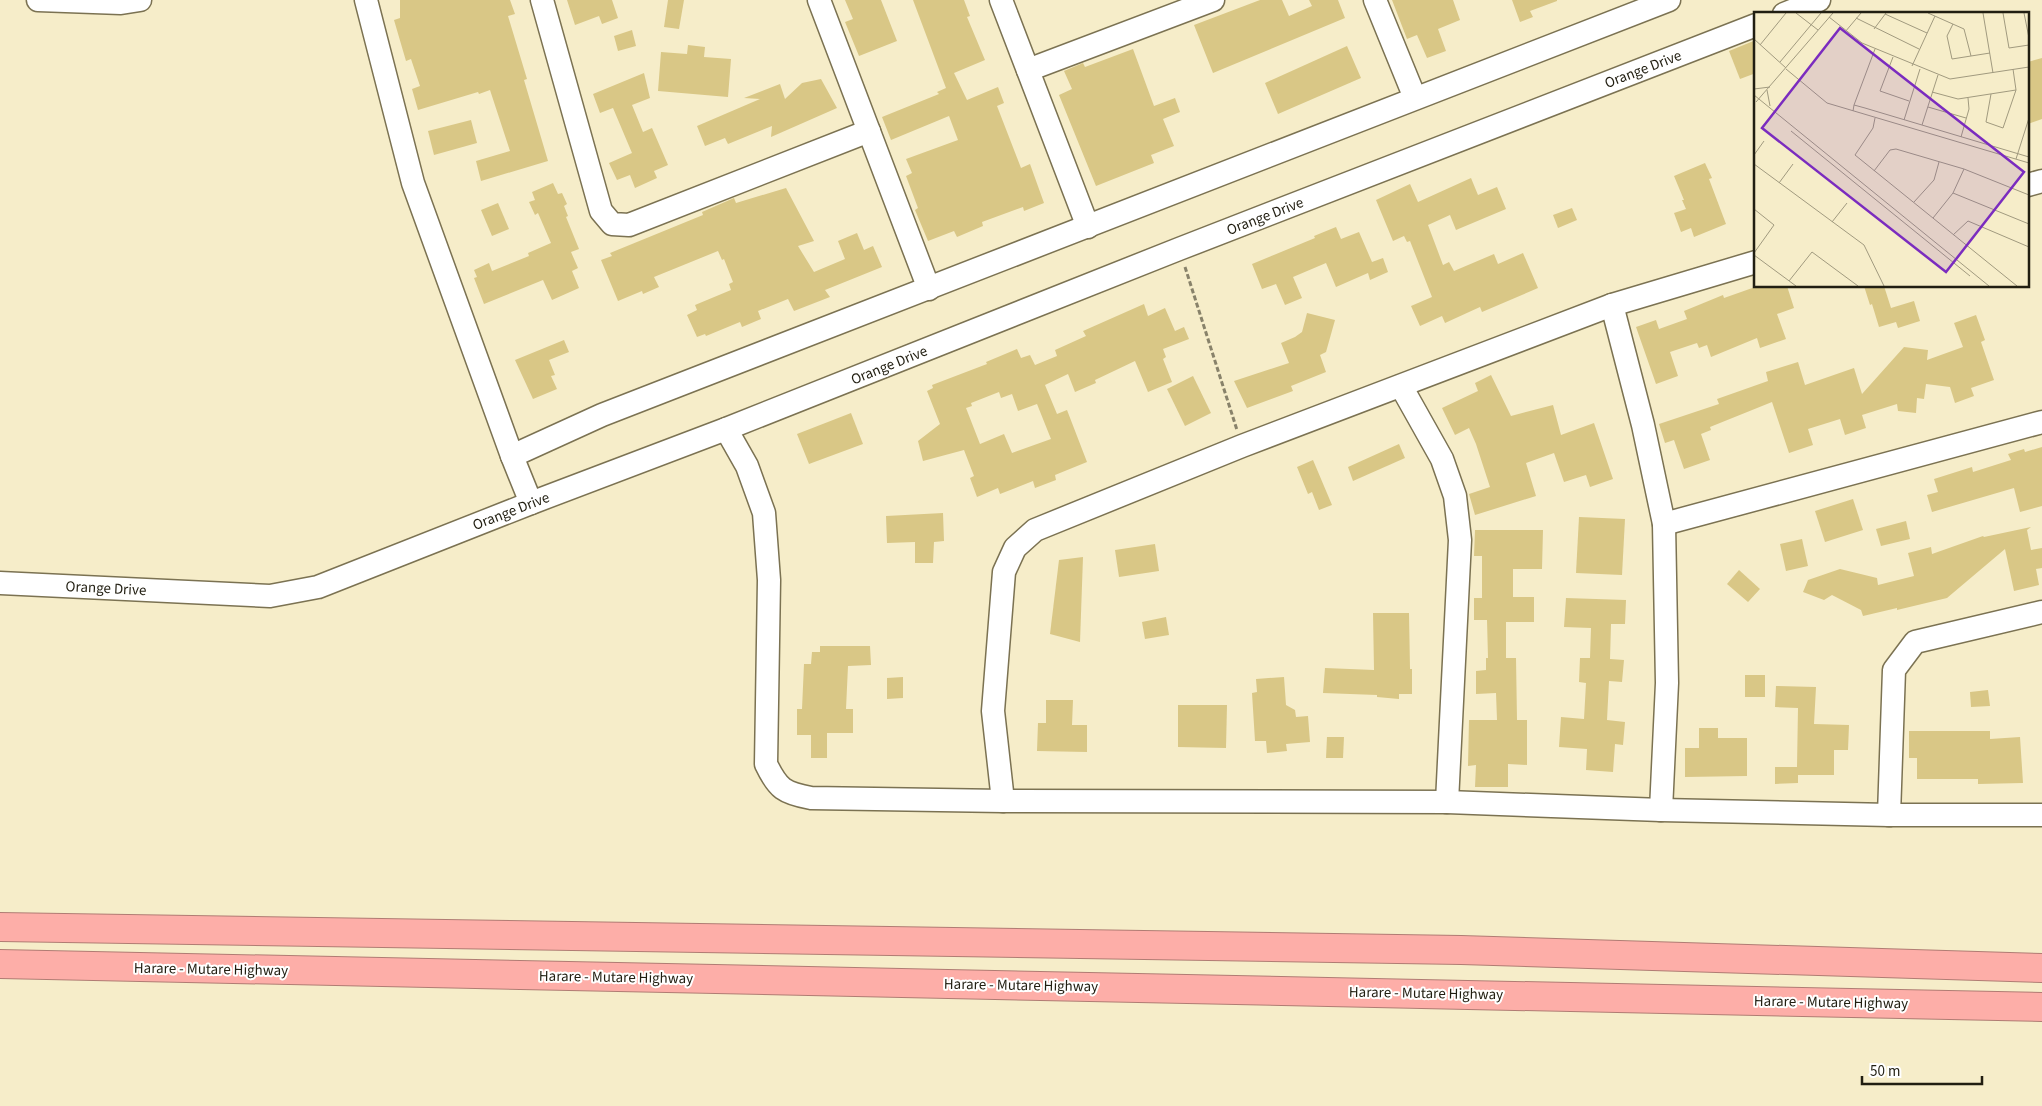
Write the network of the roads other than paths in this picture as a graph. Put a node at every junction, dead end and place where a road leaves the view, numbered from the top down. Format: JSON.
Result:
{"nodes":[{"id":1,"x":140,"y":0,"type":"edge"},
{"id":2,"x":366,"y":0,"type":"edge"},
{"id":3,"x":542,"y":0,"type":"edge"},
{"id":4,"x":819,"y":0,"type":"edge"},
{"id":5,"x":1001,"y":0,"type":"edge"},
{"id":6,"x":1213,"y":0,"type":"edge"},
{"id":7,"x":1375,"y":0,"type":"edge"},
{"id":8,"x":1669,"y":0,"type":"edge"},
{"id":9,"x":1819,"y":0,"type":"edge"},
{"id":10,"x":50,"y":1,"type":"edge"},
{"id":11,"x":1789,"y":12,"type":"edge"},
{"id":12,"x":1754,"y":26,"type":"edge"},
{"id":13,"x":1028,"y":70,"type":"junction"},
{"id":14,"x":1415,"y":98,"type":"junction"},
{"id":15,"x":869,"y":131,"type":"junction"},
{"id":16,"x":1088,"y":227,"type":"junction"},
{"id":17,"x":1754,"y":263,"type":"edge"},
{"id":18,"x":929,"y":289,"type":"junction"},
{"id":19,"x":1612,"y":305,"type":"junction"},
{"id":20,"x":1401,"y":386,"type":"junction"},
{"id":21,"x":2042,"y":422,"type":"edge"},
{"id":22,"x":726,"y":429,"type":"junction"},
{"id":23,"x":512,"y":456,"type":"junction"},
{"id":24,"x":531,"y":503,"type":"junction"},
{"id":25,"x":1664,"y":524,"type":"junction"},
{"id":26,"x":0,"y":583,"type":"edge"},
{"id":27,"x":2042,"y":612,"type":"edge"},
{"id":28,"x":1003,"y":802,"type":"junction"},
{"id":29,"x":1447,"y":802,"type":"junction"},
{"id":30,"x":1661,"y":810,"type":"junction"},
{"id":31,"x":1889,"y":815,"type":"junction"},
{"id":32,"x":2042,"y":816,"type":"edge"},
{"id":33,"x":0,"y":927,"type":"edge"},
{"id":34,"x":0,"y":964,"type":"edge"},
{"id":35,"x":2042,"y":968,"type":"edge"},
{"id":36,"x":2042,"y":1007,"type":"edge"}],
"edges":[{"from":1,"to":10,"type":"street"},
{"from":2,"to":23,"type":"street"},
{"from":3,"to":15,"type":"street"},
{"from":4,"to":15,"type":"street"},
{"from":5,"to":13,"type":"street"},
{"from":6,"to":13,"type":"street"},
{"from":7,"to":14,"type":"street"},
{"from":8,"to":14,"type":"street"},
{"from":9,"to":11,"type":"street"},
{"from":12,"to":22,"type":"street","name":"Orange Drive"},
{"from":13,"to":16,"type":"street"},
{"from":14,"to":16,"type":"street"},
{"from":15,"to":18,"type":"street"},
{"from":16,"to":18,"type":"street"},
{"from":17,"to":19,"type":"street"},
{"from":18,"to":23,"type":"street"},
{"from":19,"to":20,"type":"street"},
{"from":19,"to":25,"type":"street"},
{"from":20,"to":28,"type":"street"},
{"from":20,"to":29,"type":"street"},
{"from":21,"to":25,"type":"street"},
{"from":22,"to":24,"type":"street","name":"Orange Drive"},
{"from":22,"to":28,"type":"street"},
{"from":23,"to":24,"type":"street"},
{"from":24,"to":26,"type":"street","name":"Orange Drive"},
{"from":25,"to":30,"type":"street"},
{"from":27,"to":31,"type":"street"},
{"from":28,"to":29,"type":"street"},
{"from":29,"to":30,"type":"street"},
{"from":30,"to":31,"type":"street"},
{"from":31,"to":32,"type":"street"},
{"from":33,"to":35,"type":"highway"},
{"from":34,"to":36,"type":"highway","name":"Harare - Mutare Highway"}]}
